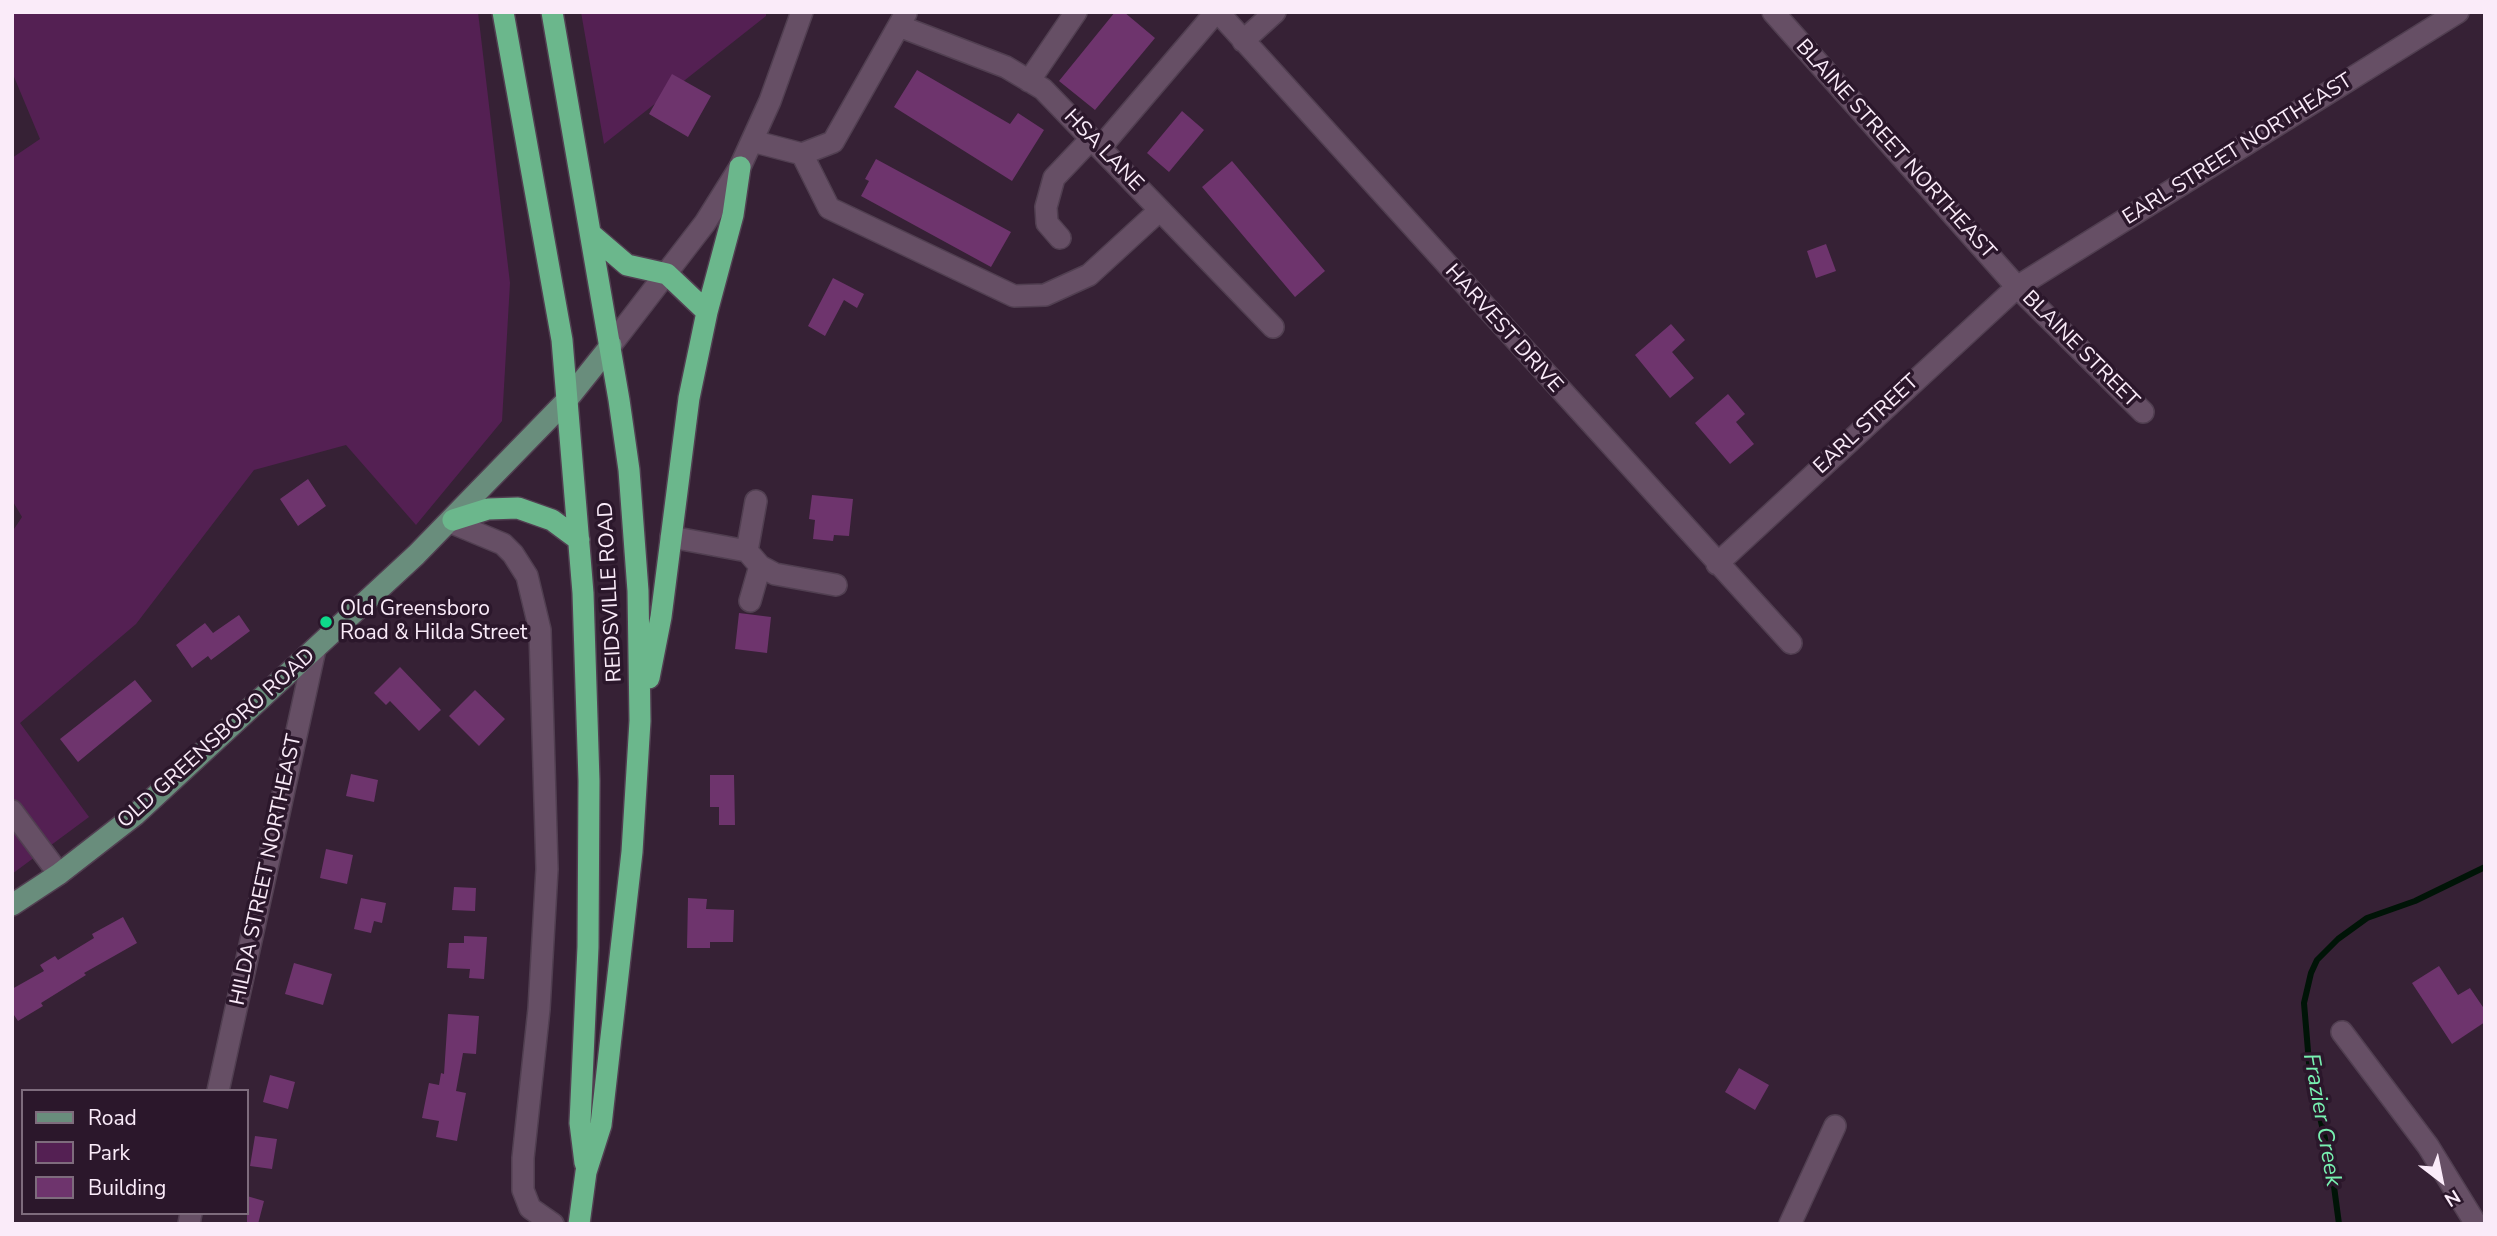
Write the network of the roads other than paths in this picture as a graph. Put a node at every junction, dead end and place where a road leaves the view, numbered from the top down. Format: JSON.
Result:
{"nodes":[{"id":1,"x":503,"y":12,"type":"edge"},
{"id":2,"x":552,"y":12,"type":"edge"},
{"id":3,"x":802,"y":12,"type":"edge"},
{"id":4,"x":1076,"y":12,"type":"edge"},
{"id":5,"x":1217,"y":12,"type":"edge"},
{"id":6,"x":1275,"y":12,"type":"edge"},
{"id":7,"x":1773,"y":12,"type":"edge"},
{"id":8,"x":2458,"y":12,"type":"edge"},
{"id":9,"x":902,"y":19,"type":"edge"},
{"id":10,"x":1243,"y":41,"type":"junction"},
{"id":11,"x":1029,"y":81,"type":"junction"},
{"id":12,"x":752,"y":141,"type":"junction"},
{"id":13,"x":1096,"y":144,"type":"junction"},
{"id":14,"x":802,"y":154,"type":"junction"},
{"id":15,"x":740,"y":167,"type":"junction"},
{"id":16,"x":1160,"y":210,"type":"junction"},
{"id":17,"x":592,"y":235,"type":"junction"},
{"id":18,"x":1060,"y":238,"type":"dead end"},
{"id":19,"x":667,"y":274,"type":"junction"},
{"id":20,"x":2017,"y":287,"type":"junction"},
{"id":21,"x":707,"y":312,"type":"junction"},
{"id":22,"x":1273,"y":327,"type":"dead end"},
{"id":23,"x":611,"y":345,"type":"junction"},
{"id":24,"x":567,"y":400,"type":"junction"},
{"id":25,"x":2143,"y":412,"type":"dead end"},
{"id":26,"x":756,"y":501,"type":"dead end"},
{"id":27,"x":452,"y":521,"type":"junction"},
{"id":28,"x":671,"y":537,"type":"junction"},
{"id":29,"x":579,"y":540,"type":"junction"},
{"id":30,"x":754,"y":559,"type":"junction"},
{"id":31,"x":1717,"y":564,"type":"junction"},
{"id":32,"x":836,"y":585,"type":"dead end"},
{"id":33,"x":750,"y":600,"type":"dead end"},
{"id":34,"x":1791,"y":643,"type":"dead end"},
{"id":35,"x":315,"y":649,"type":"junction"},
{"id":36,"x":640,"y":721,"type":"junction"},
{"id":37,"x":12,"y":811,"type":"edge"},
{"id":38,"x":59,"y":874,"type":"junction"},
{"id":39,"x":12,"y":905,"type":"edge"},
{"id":40,"x":2342,"y":1032,"type":"dead end"},
{"id":41,"x":218,"y":1089,"type":"edge"},
{"id":42,"x":1835,"y":1126,"type":"dead end"},
{"id":43,"x":586,"y":1172,"type":"junction"},
{"id":44,"x":553,"y":1224,"type":"edge"},
{"id":45,"x":579,"y":1224,"type":"edge"},
{"id":46,"x":1790,"y":1224,"type":"edge"},
{"id":47,"x":2476,"y":1224,"type":"edge"}],
"edges":[{"from":1,"to":24,"type":"highway","name":"REIDSVILLE ROAD"},
{"from":2,"to":17,"type":"highway","name":"REIDSVILLE ROAD"},
{"from":3,"to":12,"type":"street"},
{"from":4,"to":11,"type":"street"},
{"from":5,"to":10,"type":"street","name":"HARVEST DRIVE"},
{"from":5,"to":13,"type":"street"},
{"from":6,"to":10,"type":"street"},
{"from":7,"to":20,"type":"street","name":"BLAINE STREET NORTHEAST"},
{"from":8,"to":20,"type":"street","name":"EARL STREET NORTHEAST"},
{"from":9,"to":11,"type":"street","name":"HSA LANE"},
{"from":9,"to":14,"type":"street"},
{"from":10,"to":31,"type":"street","name":"HARVEST DRIVE"},
{"from":11,"to":13,"type":"street","name":"HSA LANE"},
{"from":12,"to":14,"type":"street"},
{"from":12,"to":15,"type":"street"},
{"from":13,"to":16,"type":"street","name":"HSA LANE"},
{"from":13,"to":18,"type":"street"},
{"from":14,"to":16,"type":"street"},
{"from":15,"to":19,"type":"street"},
{"from":15,"to":21,"type":"highway"},
{"from":16,"to":22,"type":"street","name":"HSA LANE"},
{"from":17,"to":19,"type":"highway"},
{"from":17,"to":23,"type":"highway","name":"REIDSVILLE ROAD"},
{"from":19,"to":21,"type":"highway"},
{"from":19,"to":23,"type":"street"},
{"from":20,"to":25,"type":"street","name":"BLAINE STREET"},
{"from":20,"to":31,"type":"street","name":"EARL STREET"},
{"from":21,"to":28,"type":"highway"},
{"from":23,"to":24,"type":"main road","name":"OLD GREENSBORO ROAD"},
{"from":23,"to":36,"type":"highway","name":"REIDSVILLE ROAD"},
{"from":24,"to":27,"type":"main road","name":"OLD GREENSBORO ROAD"},
{"from":24,"to":29,"type":"highway","name":"REIDSVILLE ROAD"},
{"from":26,"to":30,"type":"street"},
{"from":27,"to":29,"type":"highway"},
{"from":27,"to":35,"type":"main road","name":"OLD GREENSBORO ROAD"},
{"from":27,"to":44,"type":"street"},
{"from":28,"to":30,"type":"street"},
{"from":28,"to":36,"type":"highway"},
{"from":29,"to":43,"type":"highway","name":"REIDSVILLE ROAD"},
{"from":30,"to":32,"type":"street"},
{"from":30,"to":33,"type":"street"},
{"from":31,"to":34,"type":"street","name":"HARVEST DRIVE"},
{"from":35,"to":38,"type":"main road","name":"OLD GREENSBORO ROAD"},
{"from":35,"to":41,"type":"street","name":"HILDA STREET NORTHEAST"},
{"from":36,"to":43,"type":"highway","name":"REIDSVILLE ROAD"},
{"from":37,"to":38,"type":"street"},
{"from":38,"to":39,"type":"main road","name":"OLD GREENSBORO ROAD"},
{"from":40,"to":47,"type":"street"},
{"from":42,"to":46,"type":"street"},
{"from":43,"to":45,"type":"highway","name":"REIDSVILLE ROAD"}]}
